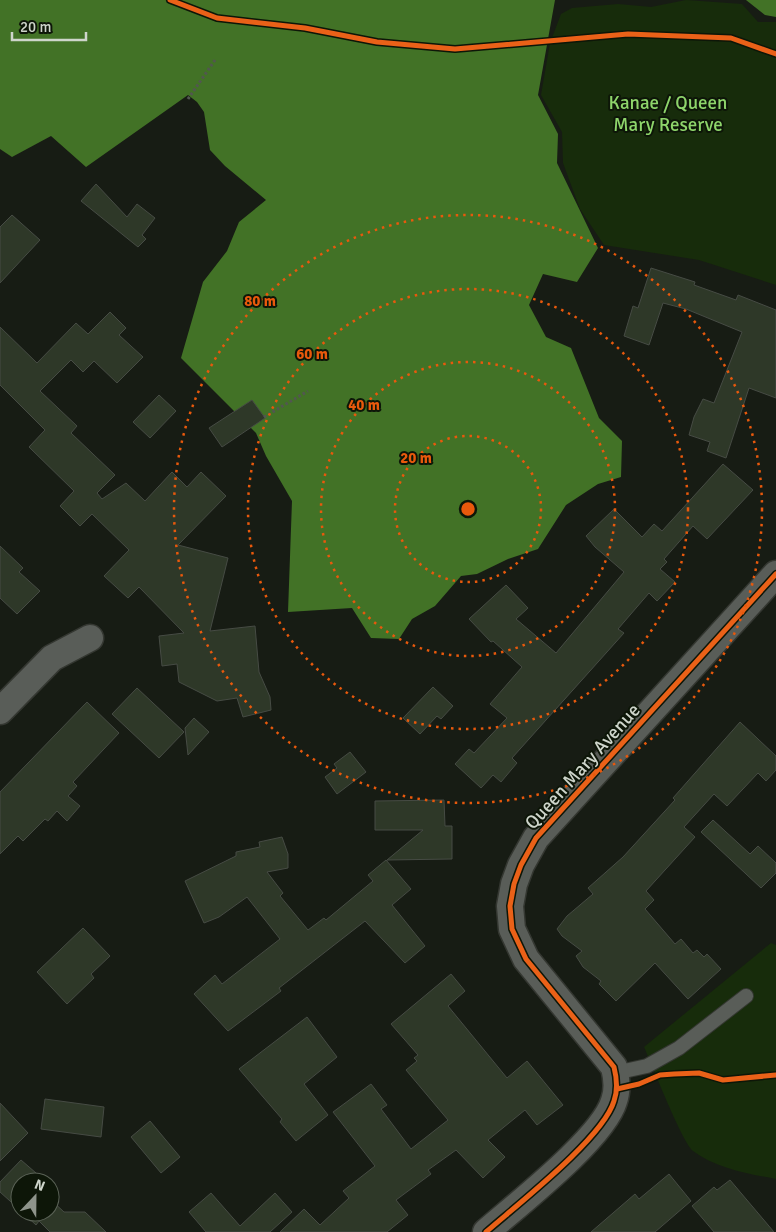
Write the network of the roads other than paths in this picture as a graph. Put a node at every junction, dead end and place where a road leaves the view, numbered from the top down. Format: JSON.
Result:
{"nodes":[{"id":1,"x":776,"y":574,"type":"edge"},
{"id":2,"x":90,"y":638,"type":"dead end"},
{"id":3,"x":0,"y":711,"type":"edge"},
{"id":4,"x":746,"y":996,"type":"dead end"},
{"id":5,"x":615,"y":1073,"type":"junction"},
{"id":6,"x":486,"y":1232,"type":"edge"}],
"edges":[{"from":1,"to":5,"type":"street","name":"Queen Mary Avenue"},
{"from":2,"to":3,"type":"street"},
{"from":4,"to":5,"type":"lane"},
{"from":5,"to":6,"type":"street","name":"Queen Mary Avenue"}]}
